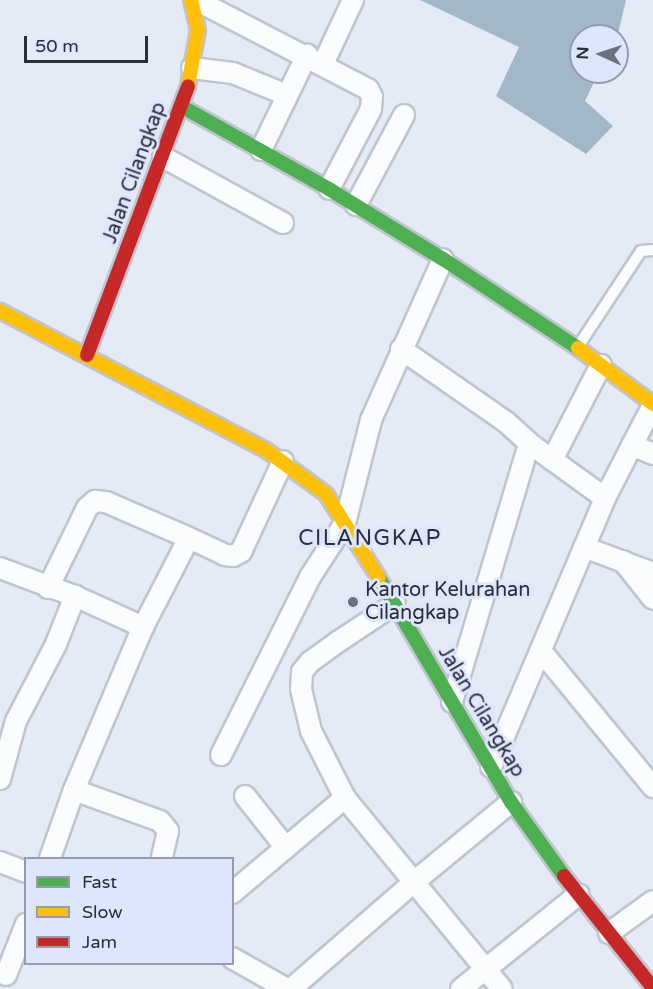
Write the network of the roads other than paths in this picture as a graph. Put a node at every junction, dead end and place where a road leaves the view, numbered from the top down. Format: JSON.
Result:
{"nodes":[{"id":1,"x":191,"y":0,"type":"edge"},
{"id":2,"x":196,"y":0,"type":"edge"},
{"id":3,"x":353,"y":0,"type":"edge"},
{"id":4,"x":315,"y":59,"type":"junction"},
{"id":5,"x":192,"y":68,"type":"junction"},
{"id":6,"x":287,"y":95,"type":"junction"},
{"id":7,"x":181,"y":106,"type":"junction"},
{"id":8,"x":404,"y":115,"type":"dead end"},
{"id":9,"x":261,"y":150,"type":"junction"},
{"id":10,"x":163,"y":157,"type":"junction"},
{"id":11,"x":329,"y":189,"type":"junction"},
{"id":12,"x":356,"y":205,"type":"junction"},
{"id":13,"x":284,"y":223,"type":"dead end"},
{"id":14,"x":653,"y":250,"type":"edge"},
{"id":15,"x":443,"y":259,"type":"junction"},
{"id":16,"x":0,"y":311,"type":"edge"},
{"id":17,"x":577,"y":348,"type":"junction"},
{"id":18,"x":401,"y":349,"type":"junction"},
{"id":19,"x":87,"y":355,"type":"junction"},
{"id":20,"x":601,"y":365,"type":"junction"},
{"id":21,"x":653,"y":405,"type":"edge"},
{"id":22,"x":529,"y":442,"type":"junction"},
{"id":23,"x":632,"y":445,"type":"junction"},
{"id":24,"x":653,"y":454,"type":"edge"},
{"id":25,"x":552,"y":460,"type":"junction"},
{"id":26,"x":283,"y":462,"type":"junction"},
{"id":27,"x":605,"y":498,"type":"junction"},
{"id":28,"x":345,"y":523,"type":"junction"},
{"id":29,"x":189,"y":538,"type":"junction"},
{"id":30,"x":584,"y":547,"type":"junction"},
{"id":31,"x":622,"y":560,"type":"junction"},
{"id":32,"x":0,"y":568,"type":"edge"},
{"id":33,"x":653,"y":573,"type":"edge"},
{"id":34,"x":48,"y":588,"type":"junction"},
{"id":35,"x":75,"y":596,"type":"junction"},
{"id":36,"x":653,"y":599,"type":"edge"},
{"id":37,"x":396,"y":604,"type":"junction"},
{"id":38,"x":143,"y":627,"type":"junction"},
{"id":39,"x":542,"y":652,"type":"junction"},
{"id":40,"x":452,"y":702,"type":"junction"},
{"id":41,"x":8,"y":718,"type":"edge"},
{"id":42,"x":221,"y":755,"type":"dead end"},
{"id":43,"x":492,"y":767,"type":"junction"},
{"id":44,"x":0,"y":780,"type":"edge"},
{"id":45,"x":653,"y":787,"type":"edge"},
{"id":46,"x":74,"y":790,"type":"junction"},
{"id":47,"x":245,"y":796,"type":"dead end"},
{"id":48,"x":345,"y":798,"type":"junction"},
{"id":49,"x":511,"y":802,"type":"junction"},
{"id":50,"x":286,"y":848,"type":"junction"},
{"id":51,"x":50,"y":857,"type":"edge"},
{"id":52,"x":162,"y":857,"type":"edge"},
{"id":53,"x":0,"y":862,"type":"edge"},
{"id":54,"x":24,"y":871,"type":"edge"},
{"id":55,"x":414,"y":882,"type":"junction"},
{"id":56,"x":234,"y":891,"type":"edge"},
{"id":57,"x":579,"y":894,"type":"junction"},
{"id":58,"x":653,"y":901,"type":"edge"},
{"id":59,"x":24,"y":929,"type":"edge"},
{"id":60,"x":609,"y":933,"type":"junction"},
{"id":61,"x":234,"y":959,"type":"edge"},
{"id":62,"x":485,"y":969,"type":"junction"},
{"id":63,"x":6,"y":975,"type":"dead end"},
{"id":64,"x":653,"y":988,"type":"edge"},
{"id":65,"x":289,"y":989,"type":"edge"},
{"id":66,"x":461,"y":989,"type":"edge"},
{"id":67,"x":502,"y":989,"type":"edge"}],
"edges":[{"from":1,"to":5,"type":"street","name":"Jalan Cilangkap"},
{"from":2,"to":4,"type":"street"},
{"from":3,"to":4,"type":"street"},
{"from":4,"to":6,"type":"street"},
{"from":4,"to":11,"type":"street"},
{"from":5,"to":6,"type":"street"},
{"from":5,"to":7,"type":"street","name":"Jalan Cilangkap"},
{"from":6,"to":9,"type":"street"},
{"from":7,"to":9,"type":"street"},
{"from":7,"to":10,"type":"street","name":"Jalan Cilangkap"},
{"from":8,"to":12,"type":"street"},
{"from":9,"to":11,"type":"street"},
{"from":10,"to":13,"type":"street"},
{"from":10,"to":19,"type":"street","name":"Jalan Cilangkap"},
{"from":11,"to":12,"type":"street"},
{"from":12,"to":15,"type":"street"},
{"from":14,"to":17,"type":"lane"},
{"from":15,"to":17,"type":"street"},
{"from":15,"to":18,"type":"street"},
{"from":16,"to":19,"type":"street","name":"Jalan Cilangkap"},
{"from":17,"to":20,"type":"street"},
{"from":18,"to":22,"type":"street"},
{"from":18,"to":28,"type":"street"},
{"from":19,"to":26,"type":"street","name":"Jalan Cilangkap"},
{"from":20,"to":21,"type":"street"},
{"from":20,"to":25,"type":"street"},
{"from":21,"to":23,"type":"street"},
{"from":22,"to":25,"type":"street"},
{"from":22,"to":40,"type":"street"},
{"from":23,"to":24,"type":"street"},
{"from":23,"to":27,"type":"street"},
{"from":25,"to":27,"type":"street"},
{"from":26,"to":28,"type":"street","name":"Jalan Cilangkap"},
{"from":26,"to":29,"type":"street"},
{"from":27,"to":30,"type":"street"},
{"from":28,"to":37,"type":"street","name":"Jalan Cilangkap"},
{"from":28,"to":42,"type":"street"},
{"from":29,"to":34,"type":"street"},
{"from":29,"to":38,"type":"street"},
{"from":30,"to":31,"type":"street"},
{"from":30,"to":39,"type":"street"},
{"from":31,"to":33,"type":"street"},
{"from":31,"to":36,"type":"street"},
{"from":32,"to":34,"type":"street"},
{"from":34,"to":35,"type":"street"},
{"from":35,"to":38,"type":"street"},
{"from":35,"to":41,"type":"street"},
{"from":37,"to":40,"type":"street","name":"Jalan Cilangkap"},
{"from":37,"to":48,"type":"street"},
{"from":38,"to":46,"type":"street"},
{"from":39,"to":43,"type":"street"},
{"from":39,"to":45,"type":"street"},
{"from":40,"to":43,"type":"street","name":"Jalan Cilangkap"},
{"from":41,"to":44,"type":"street"},
{"from":43,"to":49,"type":"street","name":"Jalan Cilangkap"},
{"from":46,"to":51,"type":"street"},
{"from":46,"to":52,"type":"street"},
{"from":47,"to":50,"type":"street"},
{"from":48,"to":50,"type":"street"},
{"from":48,"to":55,"type":"street"},
{"from":49,"to":55,"type":"street"},
{"from":49,"to":57,"type":"street","name":"Jalan Cilangkap"},
{"from":50,"to":56,"type":"street"},
{"from":53,"to":54,"type":"street"},
{"from":55,"to":62,"type":"street"},
{"from":55,"to":65,"type":"street"},
{"from":57,"to":60,"type":"street","name":"Jalan Cilangkap"},
{"from":57,"to":62,"type":"street"},
{"from":58,"to":60,"type":"street"},
{"from":59,"to":63,"type":"street"},
{"from":60,"to":64,"type":"street","name":"Jalan Cilangkap"},
{"from":61,"to":65,"type":"street"},
{"from":62,"to":66,"type":"street"},
{"from":62,"to":67,"type":"street"}]}
